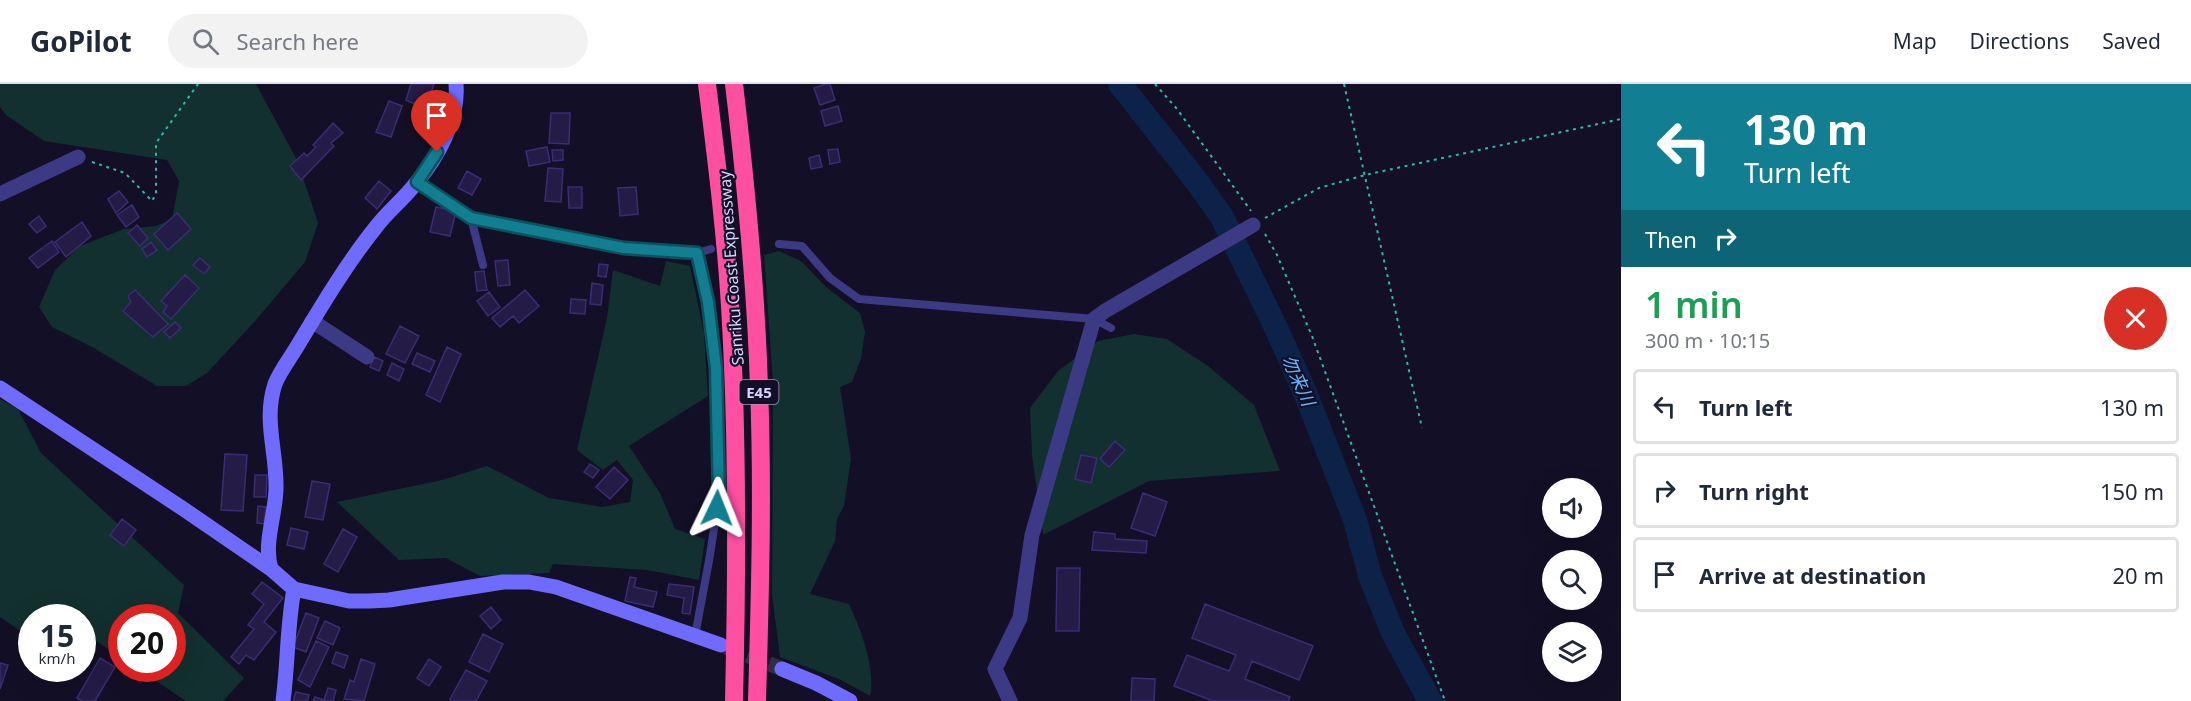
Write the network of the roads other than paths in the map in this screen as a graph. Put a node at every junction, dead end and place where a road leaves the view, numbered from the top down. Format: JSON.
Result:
{"nodes":[{"id":1,"x":456,"y":84,"type":"edge"},
{"id":2,"x":698,"y":84,"type":"edge"},
{"id":3,"x":707,"y":84,"type":"edge"},
{"id":4,"x":734,"y":84,"type":"edge"},
{"id":5,"x":78,"y":157,"type":"road end"},
{"id":6,"x":717,"y":162,"type":"junction"},
{"id":7,"x":417,"y":182,"type":"junction"},
{"id":8,"x":0,"y":194,"type":"edge"},
{"id":9,"x":471,"y":218,"type":"junction"},
{"id":10,"x":1256,"y":224,"type":"road end"},
{"id":11,"x":779,"y":244,"type":"dead end"},
{"id":12,"x":711,"y":249,"type":"dead end"},
{"id":13,"x":697,"y":253,"type":"junction"},
{"id":14,"x":483,"y":264,"type":"dead end"},
{"id":15,"x":1094,"y":319,"type":"junction"},
{"id":16,"x":312,"y":321,"type":"junction"},
{"id":17,"x":1111,"y":328,"type":"dead end"},
{"id":18,"x":367,"y":357,"type":"dead end"},
{"id":19,"x":0,"y":388,"type":"edge"},
{"id":20,"x":271,"y":569,"type":"junction"},
{"id":21,"x":294,"y":589,"type":"junction"},
{"id":22,"x":694,"y":637,"type":"junction"},
{"id":23,"x":721,"y":645,"type":"tunnel mouth"},
{"id":24,"x":782,"y":669,"type":"tunnel mouth"},
{"id":25,"x":283,"y":701,"type":"edge"},
{"id":26,"x":734,"y":701,"type":"edge"},
{"id":27,"x":757,"y":701,"type":"edge"},
{"id":28,"x":850,"y":701,"type":"edge"},
{"id":29,"x":1010,"y":701,"type":"edge"}],
"edges":[{"from":1,"to":7,"type":"street"},
{"from":2,"to":6,"type":"highway"},
{"from":3,"to":6,"type":"highway","name":"Sanriku Coast Expressway","number":"E45"},
{"from":4,"to":27,"type":"highway","name":"Sanriku Coast Expressway","number":"E45"},
{"from":5,"to":8,"type":"street"},
{"from":6,"to":26,"type":"highway","name":"Sanriku Coast Expressway","number":"E45"},
{"from":7,"to":9,"type":"lane"},
{"from":7,"to":16,"type":"street"},
{"from":9,"to":13,"type":"lane"},
{"from":9,"to":14,"type":"lane"},
{"from":10,"to":15,"type":"street"},
{"from":11,"to":15,"type":"lane"},
{"from":12,"to":13,"type":"lane"},
{"from":13,"to":22,"type":"lane"},
{"from":15,"to":17,"type":"lane"},
{"from":15,"to":29,"type":"street"},
{"from":16,"to":18,"type":"street"},
{"from":16,"to":20,"type":"street"},
{"from":19,"to":20,"type":"street"},
{"from":20,"to":21,"type":"street"},
{"from":21,"to":22,"type":"street"},
{"from":21,"to":25,"type":"street"},
{"from":22,"to":23,"type":"street"},
{"from":24,"to":28,"type":"street"}]}
